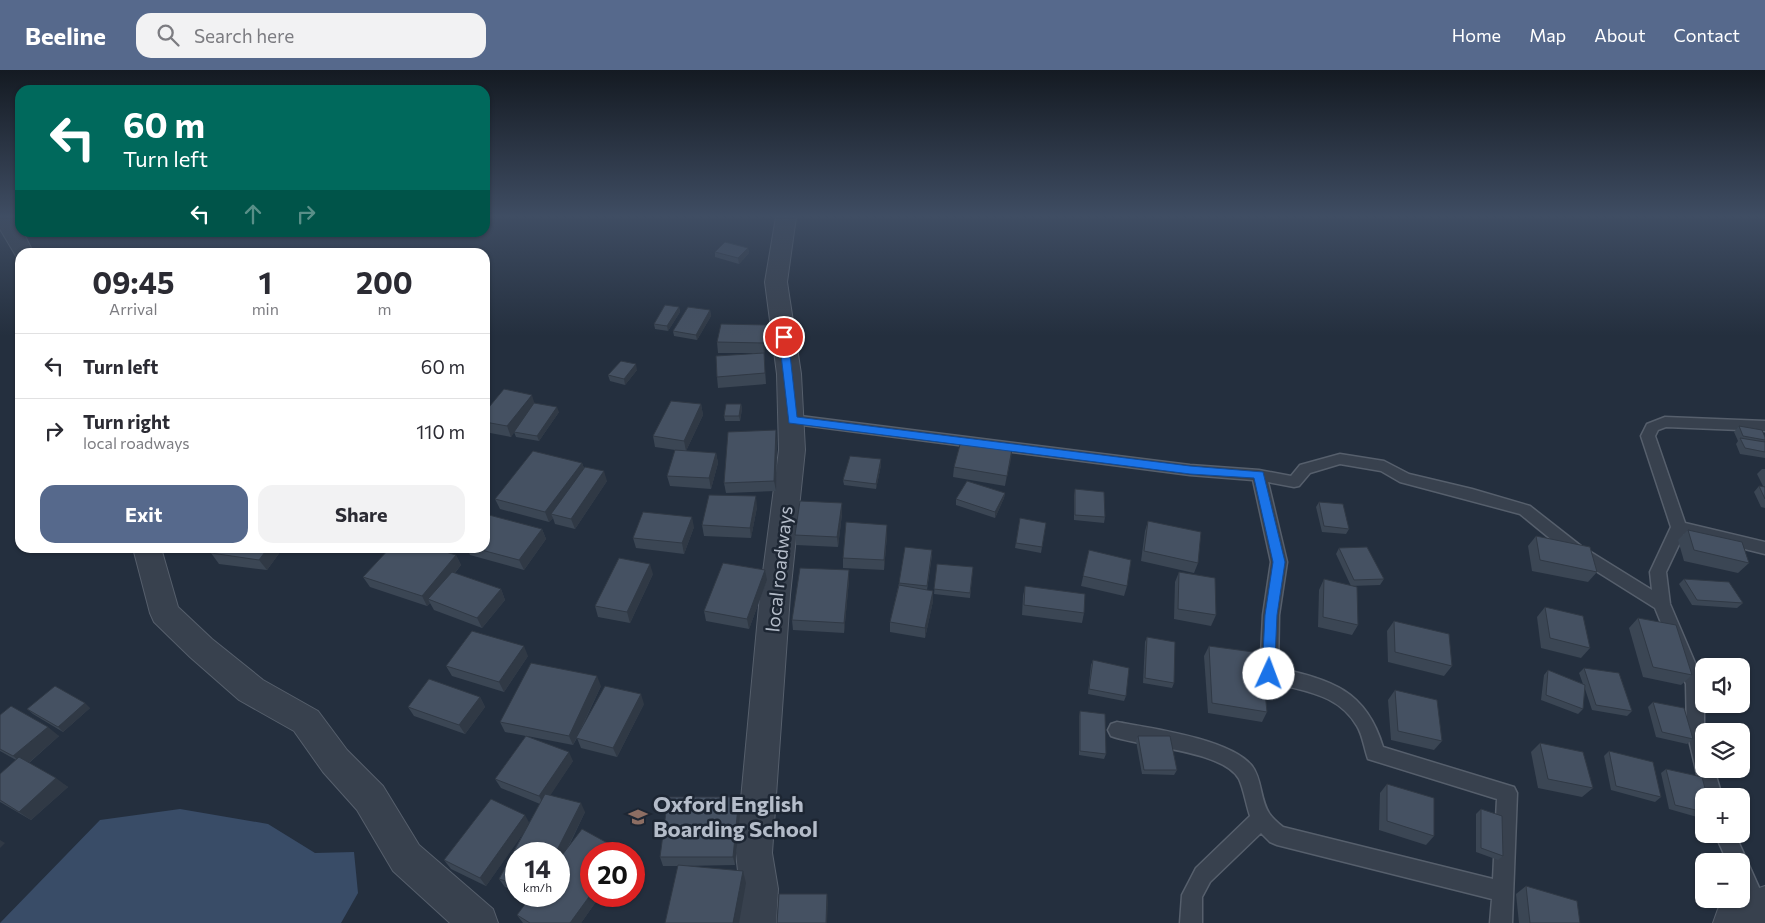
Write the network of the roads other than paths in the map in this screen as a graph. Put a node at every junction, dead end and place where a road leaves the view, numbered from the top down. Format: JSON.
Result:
{"nodes":[{"id":1,"x":780,"y":257,"type":"edge"},
{"id":2,"x":792,"y":420,"type":"junction"},
{"id":3,"x":1765,"y":426,"type":"edge"},
{"id":4,"x":1259,"y":475,"type":"junction"},
{"id":5,"x":1679,"y":527,"type":"junction"},
{"id":6,"x":1765,"y":548,"type":"edge"},
{"id":7,"x":148,"y":553,"type":"edge"},
{"id":8,"x":1662,"y":604,"type":"junction"},
{"id":9,"x":1696,"y":723,"type":"edge"},
{"id":10,"x":1117,"y":730,"type":"dead end"},
{"id":11,"x":1261,"y":819,"type":"junction"},
{"id":12,"x":1503,"y":892,"type":"junction"},
{"id":13,"x":478,"y":923,"type":"edge"},
{"id":14,"x":757,"y":923,"type":"edge"},
{"id":15,"x":1191,"y":923,"type":"edge"},
{"id":16,"x":1501,"y":923,"type":"edge"}],
"edges":[{"from":1,"to":2,"type":"street","name":"local roadways"},
{"from":2,"to":4,"type":"lane"},
{"from":2,"to":14,"type":"street","name":"local roadways"},
{"from":3,"to":5,"type":"lane"},
{"from":4,"to":8,"type":"lane"},
{"from":4,"to":12,"type":"lane"},
{"from":5,"to":6,"type":"lane"},
{"from":5,"to":8,"type":"lane"},
{"from":7,"to":13,"type":"street"},
{"from":8,"to":9,"type":"lane"},
{"from":10,"to":11,"type":"lane"},
{"from":11,"to":12,"type":"lane"},
{"from":11,"to":15,"type":"lane"},
{"from":12,"to":16,"type":"lane"}]}
